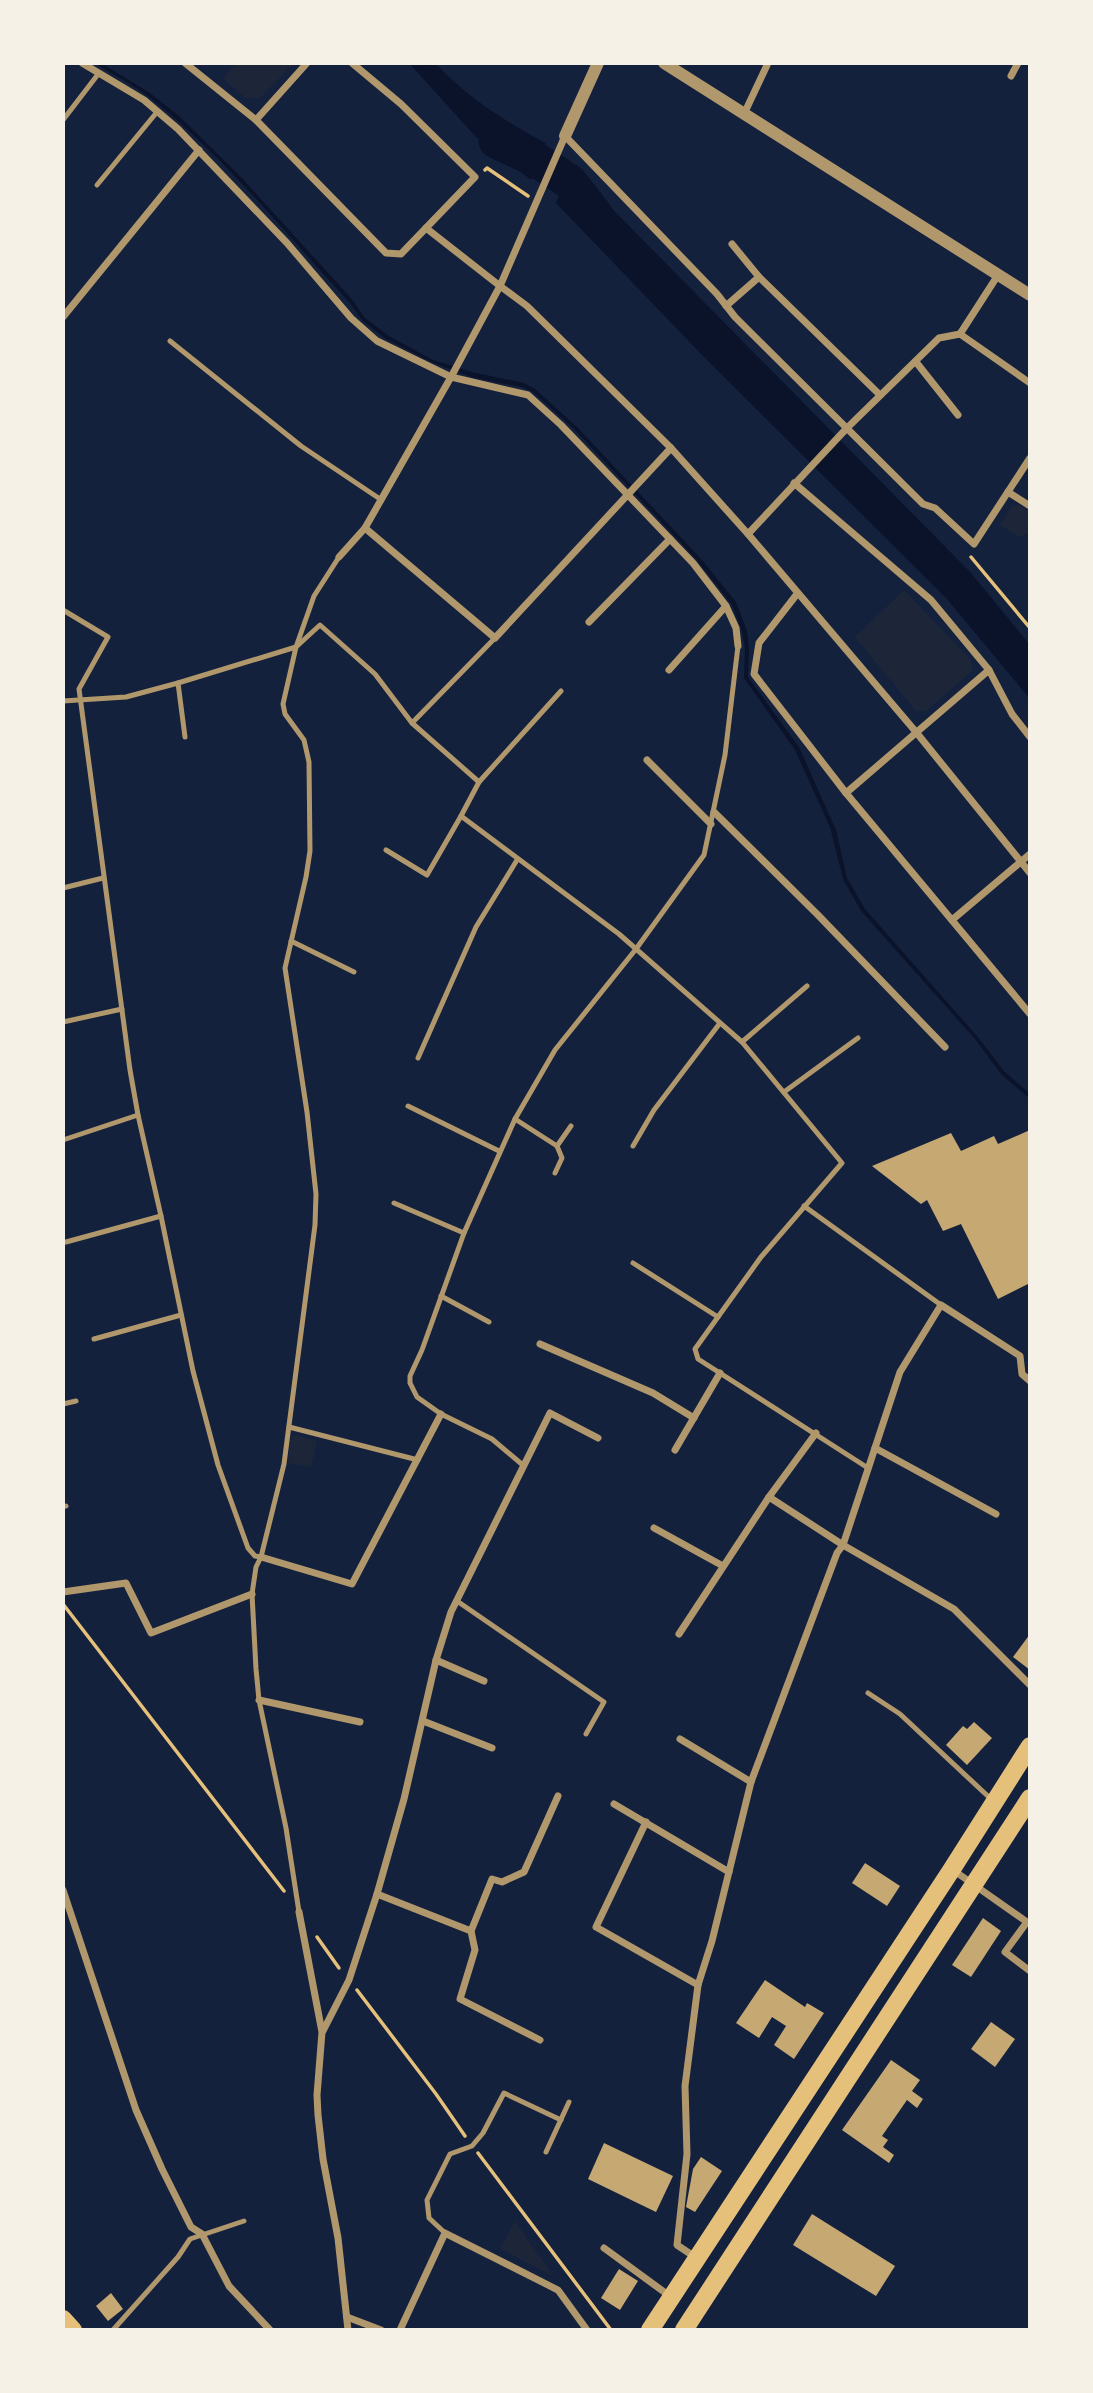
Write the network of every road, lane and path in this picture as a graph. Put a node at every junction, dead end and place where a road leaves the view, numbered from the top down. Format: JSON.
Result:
{"nodes":[{"id":1,"x":82,"y":63,"type":"edge"},
{"id":2,"x":185,"y":63,"type":"edge"},
{"id":3,"x":307,"y":63,"type":"edge"},
{"id":4,"x":352,"y":63,"type":"edge"},
{"id":5,"x":598,"y":63,"type":"edge"},
{"id":6,"x":664,"y":63,"type":"edge"},
{"id":7,"x":768,"y":63,"type":"edge"},
{"id":8,"x":1018,"y":63,"type":"edge"},
{"id":9,"x":99,"y":73,"type":"junction"},
{"id":10,"x":1011,"y":76,"type":"dead end"},
{"id":11,"x":157,"y":112,"type":"junction"},
{"id":12,"x":744,"y":114,"type":"junction"},
{"id":13,"x":63,"y":120,"type":"edge"},
{"id":14,"x":256,"y":120,"type":"junction"},
{"id":15,"x":565,"y":136,"type":"junction"},
{"id":16,"x":198,"y":150,"type":"junction"},
{"id":17,"x":474,"y":177,"type":"junction"},
{"id":18,"x":97,"y":185,"type":"dead end"},
{"id":19,"x":538,"y":202,"type":"junction"},
{"id":20,"x":426,"y":228,"type":"junction"},
{"id":21,"x":732,"y":244,"type":"dead end"},
{"id":22,"x":998,"y":275,"type":"junction"},
{"id":23,"x":759,"y":276,"type":"junction"},
{"id":24,"x":500,"y":286,"type":"junction"},
{"id":25,"x":1030,"y":295,"type":"edge"},
{"id":26,"x":726,"y":306,"type":"junction"},
{"id":27,"x":63,"y":317,"type":"edge"},
{"id":28,"x":960,"y":334,"type":"junction"},
{"id":29,"x":170,"y":341,"type":"dead end"},
{"id":30,"x":916,"y":362,"type":"junction"},
{"id":31,"x":452,"y":377,"type":"junction"},
{"id":32,"x":1030,"y":383,"type":"edge"},
{"id":33,"x":880,"y":395,"type":"junction"},
{"id":34,"x":958,"y":415,"type":"dead end"},
{"id":35,"x":846,"y":429,"type":"junction"},
{"id":36,"x":671,"y":449,"type":"junction"},
{"id":37,"x":1030,"y":458,"type":"edge"},
{"id":38,"x":794,"y":483,"type":"junction"},
{"id":39,"x":1008,"y":492,"type":"junction"},
{"id":40,"x":629,"y":496,"type":"junction"},
{"id":41,"x":380,"y":499,"type":"junction"},
{"id":42,"x":1030,"y":506,"type":"edge"},
{"id":43,"x":365,"y":528,"type":"junction"},
{"id":44,"x":748,"y":534,"type":"junction"},
{"id":45,"x":670,"y":539,"type":"junction"},
{"id":46,"x":965,"y":552,"type":"dead end"},
{"id":47,"x":340,"y":557,"type":"joint"},
{"id":48,"x":797,"y":594,"type":"junction"},
{"id":49,"x":726,"y":606,"type":"junction"},
{"id":50,"x":63,"y":610,"type":"edge"},
{"id":51,"x":589,"y":622,"type":"dead end"},
{"id":52,"x":1030,"y":628,"type":"edge"},
{"id":53,"x":495,"y":638,"type":"junction"},
{"id":54,"x":738,"y":646,"type":"joint"},
{"id":55,"x":296,"y":647,"type":"junction"},
{"id":56,"x":669,"y":670,"type":"dead end"},
{"id":57,"x":989,"y":670,"type":"junction"},
{"id":58,"x":178,"y":683,"type":"junction"},
{"id":59,"x":561,"y":691,"type":"dead end"},
{"id":60,"x":81,"y":700,"type":"junction"},
{"id":61,"x":63,"y":701,"type":"edge"},
{"id":62,"x":412,"y":723,"type":"junction"},
{"id":63,"x":916,"y":732,"type":"junction"},
{"id":64,"x":185,"y":737,"type":"dead end"},
{"id":65,"x":1030,"y":737,"type":"edge"},
{"id":66,"x":647,"y":760,"type":"dead end"},
{"id":67,"x":479,"y":782,"type":"junction"},
{"id":68,"x":846,"y":793,"type":"junction"},
{"id":69,"x":714,"y":813,"type":"junction"},
{"id":70,"x":461,"y":816,"type":"junction"},
{"id":71,"x":711,"y":824,"type":"junction"},
{"id":72,"x":386,"y":850,"type":"dead end"},
{"id":73,"x":1030,"y":854,"type":"edge"},
{"id":74,"x":517,"y":860,"type":"junction"},
{"id":75,"x":1021,"y":862,"type":"junction"},
{"id":76,"x":1030,"y":873,"type":"edge"},
{"id":77,"x":103,"y":878,"type":"junction"},
{"id":78,"x":63,"y":888,"type":"edge"},
{"id":79,"x":952,"y":920,"type":"junction"},
{"id":80,"x":291,"y":941,"type":"junction"},
{"id":81,"x":636,"y":949,"type":"junction"},
{"id":82,"x":354,"y":972,"type":"dead end"},
{"id":83,"x":807,"y":986,"type":"dead end"},
{"id":84,"x":122,"y":1009,"type":"junction"},
{"id":85,"x":1030,"y":1014,"type":"edge"},
{"id":86,"x":63,"y":1021,"type":"edge"},
{"id":87,"x":720,"y":1023,"type":"junction"},
{"id":88,"x":858,"y":1038,"type":"dead end"},
{"id":89,"x":742,"y":1042,"type":"junction"},
{"id":90,"x":945,"y":1047,"type":"dead end"},
{"id":91,"x":418,"y":1058,"type":"dead end"},
{"id":92,"x":784,"y":1093,"type":"junction"},
{"id":93,"x":408,"y":1106,"type":"dead end"},
{"id":94,"x":138,"y":1115,"type":"junction"},
{"id":95,"x":515,"y":1119,"type":"junction"},
{"id":96,"x":571,"y":1126,"type":"dead end"},
{"id":97,"x":63,"y":1140,"type":"edge"},
{"id":98,"x":557,"y":1146,"type":"junction"},
{"id":99,"x":633,"y":1146,"type":"dead end"},
{"id":100,"x":499,"y":1151,"type":"junction"},
{"id":101,"x":555,"y":1173,"type":"dead end"},
{"id":102,"x":394,"y":1203,"type":"dead end"},
{"id":103,"x":804,"y":1206,"type":"junction"},
{"id":104,"x":162,"y":1216,"type":"junction"},
{"id":105,"x":464,"y":1233,"type":"junction"},
{"id":106,"x":66,"y":1242,"type":"dead end"},
{"id":107,"x":633,"y":1263,"type":"dead end"},
{"id":108,"x":440,"y":1296,"type":"junction"},
{"id":109,"x":941,"y":1305,"type":"junction"},
{"id":110,"x":181,"y":1315,"type":"junction"},
{"id":111,"x":718,"y":1317,"type":"junction"},
{"id":112,"x":489,"y":1322,"type":"dead end"},
{"id":113,"x":94,"y":1339,"type":"dead end"},
{"id":114,"x":540,"y":1344,"type":"dead end"},
{"id":115,"x":720,"y":1373,"type":"junction"},
{"id":116,"x":1030,"y":1381,"type":"edge"},
{"id":117,"x":76,"y":1401,"type":"dead end"},
{"id":118,"x":63,"y":1404,"type":"edge"},
{"id":119,"x":441,"y":1414,"type":"junction"},
{"id":120,"x":694,"y":1418,"type":"junction"},
{"id":121,"x":289,"y":1427,"type":"junction"},
{"id":122,"x":816,"y":1433,"type":"junction"},
{"id":123,"x":598,"y":1438,"type":"dead end"},
{"id":124,"x":875,"y":1448,"type":"junction"},
{"id":125,"x":675,"y":1450,"type":"dead end"},
{"id":126,"x":418,"y":1460,"type":"junction"},
{"id":127,"x":524,"y":1466,"type":"junction"},
{"id":128,"x":868,"y":1468,"type":"junction"},
{"id":129,"x":769,"y":1497,"type":"junction"},
{"id":130,"x":996,"y":1514,"type":"dead end"},
{"id":131,"x":654,"y":1528,"type":"dead end"},
{"id":132,"x":843,"y":1545,"type":"junction"},
{"id":133,"x":261,"y":1557,"type":"junction"},
{"id":134,"x":723,"y":1566,"type":"junction"},
{"id":135,"x":63,"y":1592,"type":"edge"},
{"id":136,"x":252,"y":1594,"type":"junction"},
{"id":137,"x":457,"y":1601,"type":"junction"},
{"id":138,"x":679,"y":1634,"type":"dead end"},
{"id":139,"x":436,"y":1660,"type":"junction"},
{"id":140,"x":484,"y":1681,"type":"dead end"},
{"id":141,"x":1030,"y":1685,"type":"edge"},
{"id":142,"x":868,"y":1693,"type":"dead end"},
{"id":143,"x":260,"y":1700,"type":"junction"},
{"id":144,"x":423,"y":1721,"type":"junction"},
{"id":145,"x":360,"y":1722,"type":"dead end"},
{"id":146,"x":586,"y":1734,"type":"dead end"},
{"id":147,"x":680,"y":1739,"type":"dead end"},
{"id":148,"x":1030,"y":1746,"type":"edge"},
{"id":149,"x":492,"y":1748,"type":"dead end"},
{"id":150,"x":751,"y":1782,"type":"junction"},
{"id":151,"x":558,"y":1796,"type":"dead end"},
{"id":152,"x":1030,"y":1798,"type":"edge"},
{"id":153,"x":994,"y":1802,"type":"junction"},
{"id":154,"x":614,"y":1804,"type":"dead end"},
{"id":155,"x":646,"y":1822,"type":"junction"},
{"id":156,"x":952,"y":1869,"type":"junction"},
{"id":157,"x":729,"y":1872,"type":"junction"},
{"id":158,"x":974,"y":1885,"type":"junction"},
{"id":159,"x":63,"y":1890,"type":"edge"},
{"id":160,"x":377,"y":1894,"type":"junction"},
{"id":161,"x":299,"y":1912,"type":"joint"},
{"id":162,"x":471,"y":1931,"type":"junction"},
{"id":163,"x":1030,"y":1971,"type":"edge"},
{"id":164,"x":698,"y":1984,"type":"junction"},
{"id":165,"x":322,"y":2032,"type":"junction"},
{"id":166,"x":540,"y":2040,"type":"dead end"},
{"id":167,"x":569,"y":2102,"type":"dead end"},
{"id":168,"x":561,"y":2120,"type":"junction"},
{"id":169,"x":545,"y":2152,"type":"dead end"},
{"id":170,"x":244,"y":2221,"type":"dead end"},
{"id":171,"x":202,"y":2234,"type":"junction"},
{"id":172,"x":445,"y":2234,"type":"junction"},
{"id":173,"x":604,"y":2248,"type":"dead end"},
{"id":174,"x":696,"y":2257,"type":"junction"},
{"id":175,"x":671,"y":2297,"type":"junction"},
{"id":176,"x":347,"y":2317,"type":"junction"},
{"id":177,"x":63,"y":2319,"type":"edge"},
{"id":178,"x":73,"y":2330,"type":"edge"},
{"id":179,"x":113,"y":2330,"type":"edge"},
{"id":180,"x":270,"y":2330,"type":"edge"},
{"id":181,"x":348,"y":2330,"type":"edge"},
{"id":182,"x":381,"y":2330,"type":"edge"},
{"id":183,"x":400,"y":2330,"type":"edge"},
{"id":184,"x":587,"y":2330,"type":"edge"},
{"id":185,"x":650,"y":2330,"type":"edge"},
{"id":186,"x":684,"y":2330,"type":"edge"}],
"edges":[{"from":1,"to":9,"type":"street"},
{"from":2,"to":14,"type":"street"},
{"from":3,"to":14,"type":"street"},
{"from":4,"to":17,"type":"street"},
{"from":5,"to":15,"type":"street"},
{"from":6,"to":12,"type":"street"},
{"from":7,"to":12,"type":"street"},
{"from":8,"to":10,"type":"street"},
{"from":9,"to":11,"type":"street"},
{"from":9,"to":13,"type":"lane"},
{"from":11,"to":16,"type":"street"},
{"from":11,"to":18,"type":"lane"},
{"from":12,"to":22,"type":"street"},
{"from":14,"to":20,"type":"street"},
{"from":15,"to":19,"type":"street"},
{"from":15,"to":26,"type":"street"},
{"from":16,"to":27,"type":"street"},
{"from":16,"to":31,"type":"street"},
{"from":17,"to":19,"type":"path"},
{"from":17,"to":20,"type":"street"},
{"from":19,"to":24,"type":"street"},
{"from":20,"to":24,"type":"street"},
{"from":21,"to":23,"type":"street"},
{"from":22,"to":25,"type":"street"},
{"from":22,"to":28,"type":"street"},
{"from":23,"to":26,"type":"street"},
{"from":23,"to":33,"type":"street"},
{"from":24,"to":31,"type":"street"},
{"from":24,"to":36,"type":"street"},
{"from":26,"to":35,"type":"street"},
{"from":28,"to":30,"type":"street"},
{"from":28,"to":32,"type":"street"},
{"from":29,"to":41,"type":"lane"},
{"from":30,"to":33,"type":"street"},
{"from":30,"to":34,"type":"street"},
{"from":31,"to":40,"type":"street"},
{"from":31,"to":41,"type":"street"},
{"from":33,"to":35,"type":"street"},
{"from":35,"to":38,"type":"street"},
{"from":35,"to":39,"type":"street"},
{"from":36,"to":40,"type":"street"},
{"from":36,"to":44,"type":"street"},
{"from":37,"to":39,"type":"street"},
{"from":38,"to":44,"type":"street"},
{"from":38,"to":57,"type":"street"},
{"from":39,"to":42,"type":"street"},
{"from":40,"to":45,"type":"street"},
{"from":40,"to":53,"type":"street"},
{"from":41,"to":43,"type":"street"},
{"from":43,"to":47,"type":"street"},
{"from":43,"to":53,"type":"street"},
{"from":44,"to":48,"type":"street"},
{"from":45,"to":49,"type":"street"},
{"from":45,"to":51,"type":"street"},
{"from":46,"to":52,"type":"path"},
{"from":47,"to":55,"type":"lane"},
{"from":48,"to":63,"type":"street"},
{"from":48,"to":68,"type":"street"},
{"from":49,"to":54,"type":"street"},
{"from":49,"to":56,"type":"street"},
{"from":50,"to":60,"type":"lane"},
{"from":53,"to":62,"type":"lane"},
{"from":54,"to":69,"type":"lane"},
{"from":55,"to":58,"type":"lane"},
{"from":55,"to":62,"type":"lane"},
{"from":55,"to":80,"type":"lane"},
{"from":57,"to":63,"type":"street"},
{"from":57,"to":65,"type":"street"},
{"from":58,"to":60,"type":"lane"},
{"from":58,"to":64,"type":"lane"},
{"from":59,"to":67,"type":"lane"},
{"from":60,"to":61,"type":"lane"},
{"from":60,"to":77,"type":"lane"},
{"from":62,"to":67,"type":"lane"},
{"from":63,"to":68,"type":"street"},
{"from":63,"to":75,"type":"street"},
{"from":66,"to":71,"type":"street"},
{"from":67,"to":70,"type":"lane"},
{"from":68,"to":79,"type":"street"},
{"from":69,"to":71,"type":"lane"},
{"from":69,"to":90,"type":"street"},
{"from":70,"to":72,"type":"lane"},
{"from":70,"to":74,"type":"lane"},
{"from":71,"to":81,"type":"lane"},
{"from":73,"to":75,"type":"street"},
{"from":74,"to":81,"type":"lane"},
{"from":74,"to":91,"type":"lane"},
{"from":75,"to":76,"type":"street"},
{"from":75,"to":79,"type":"street"},
{"from":77,"to":78,"type":"lane"},
{"from":77,"to":84,"type":"lane"},
{"from":79,"to":85,"type":"street"},
{"from":80,"to":82,"type":"lane"},
{"from":80,"to":121,"type":"lane"},
{"from":81,"to":87,"type":"lane"},
{"from":81,"to":95,"type":"lane"},
{"from":83,"to":89,"type":"lane"},
{"from":84,"to":86,"type":"lane"},
{"from":84,"to":94,"type":"lane"},
{"from":87,"to":89,"type":"lane"},
{"from":87,"to":99,"type":"lane"},
{"from":88,"to":92,"type":"lane"},
{"from":89,"to":92,"type":"lane"},
{"from":92,"to":103,"type":"lane"},
{"from":93,"to":100,"type":"lane"},
{"from":94,"to":97,"type":"lane"},
{"from":94,"to":104,"type":"lane"},
{"from":95,"to":98,"type":"lane"},
{"from":95,"to":100,"type":"lane"},
{"from":96,"to":98,"type":"lane"},
{"from":98,"to":101,"type":"lane"},
{"from":100,"to":105,"type":"lane"},
{"from":102,"to":105,"type":"lane"},
{"from":103,"to":109,"type":"lane"},
{"from":103,"to":111,"type":"lane"},
{"from":104,"to":106,"type":"lane"},
{"from":104,"to":110,"type":"lane"},
{"from":105,"to":108,"type":"lane"},
{"from":107,"to":111,"type":"lane"},
{"from":108,"to":112,"type":"lane"},
{"from":108,"to":119,"type":"lane"},
{"from":109,"to":116,"type":"street"},
{"from":109,"to":124,"type":"street"},
{"from":110,"to":113,"type":"lane"},
{"from":110,"to":133,"type":"lane"},
{"from":111,"to":115,"type":"lane"},
{"from":114,"to":120,"type":"street"},
{"from":115,"to":120,"type":"street"},
{"from":115,"to":122,"type":"lane"},
{"from":117,"to":118,"type":"lane"},
{"from":119,"to":126,"type":"street"},
{"from":119,"to":127,"type":"lane"},
{"from":120,"to":125,"type":"street"},
{"from":121,"to":126,"type":"lane"},
{"from":121,"to":133,"type":"lane"},
{"from":122,"to":128,"type":"lane"},
{"from":122,"to":129,"type":"street"},
{"from":123,"to":127,"type":"street"},
{"from":124,"to":128,"type":"street"},
{"from":124,"to":130,"type":"street"},
{"from":126,"to":133,"type":"street"},
{"from":127,"to":137,"type":"street"},
{"from":128,"to":132,"type":"street"},
{"from":129,"to":132,"type":"street"},
{"from":129,"to":134,"type":"street"},
{"from":131,"to":134,"type":"street"},
{"from":132,"to":141,"type":"street"},
{"from":132,"to":150,"type":"street"},
{"from":133,"to":136,"type":"lane"},
{"from":134,"to":138,"type":"street"},
{"from":135,"to":136,"type":"street"},
{"from":136,"to":143,"type":"lane"},
{"from":137,"to":139,"type":"street"},
{"from":137,"to":146,"type":"lane"},
{"from":139,"to":140,"type":"street"},
{"from":139,"to":144,"type":"street"},
{"from":142,"to":153,"type":"lane"},
{"from":143,"to":145,"type":"street"},
{"from":143,"to":161,"type":"lane"},
{"from":144,"to":149,"type":"street"},
{"from":144,"to":160,"type":"street"},
{"from":147,"to":150,"type":"street"},
{"from":148,"to":153,"type":"main road"},
{"from":150,"to":157,"type":"street"},
{"from":151,"to":162,"type":"street"},
{"from":152,"to":158,"type":"main road"},
{"from":153,"to":156,"type":"main road"},
{"from":154,"to":155,"type":"street"},
{"from":155,"to":157,"type":"street"},
{"from":155,"to":164,"type":"street"},
{"from":156,"to":158,"type":"street"},
{"from":156,"to":174,"type":"main road"},
{"from":157,"to":164,"type":"street"},
{"from":158,"to":163,"type":"street"},
{"from":158,"to":186,"type":"main road"},
{"from":159,"to":171,"type":"street"},
{"from":160,"to":162,"type":"street"},
{"from":160,"to":165,"type":"street"},
{"from":161,"to":165,"type":"street"},
{"from":162,"to":166,"type":"street"},
{"from":164,"to":174,"type":"street"},
{"from":165,"to":176,"type":"street"},
{"from":167,"to":168,"type":"lane"},
{"from":168,"to":169,"type":"lane"},
{"from":168,"to":172,"type":"lane"},
{"from":170,"to":171,"type":"lane"},
{"from":171,"to":179,"type":"lane"},
{"from":171,"to":180,"type":"street"},
{"from":172,"to":183,"type":"street"},
{"from":172,"to":184,"type":"street"},
{"from":173,"to":175,"type":"street"},
{"from":174,"to":175,"type":"main road"},
{"from":175,"to":185,"type":"main road"},
{"from":176,"to":181,"type":"street"},
{"from":176,"to":182,"type":"street"},
{"from":177,"to":178,"type":"main road"}]}
